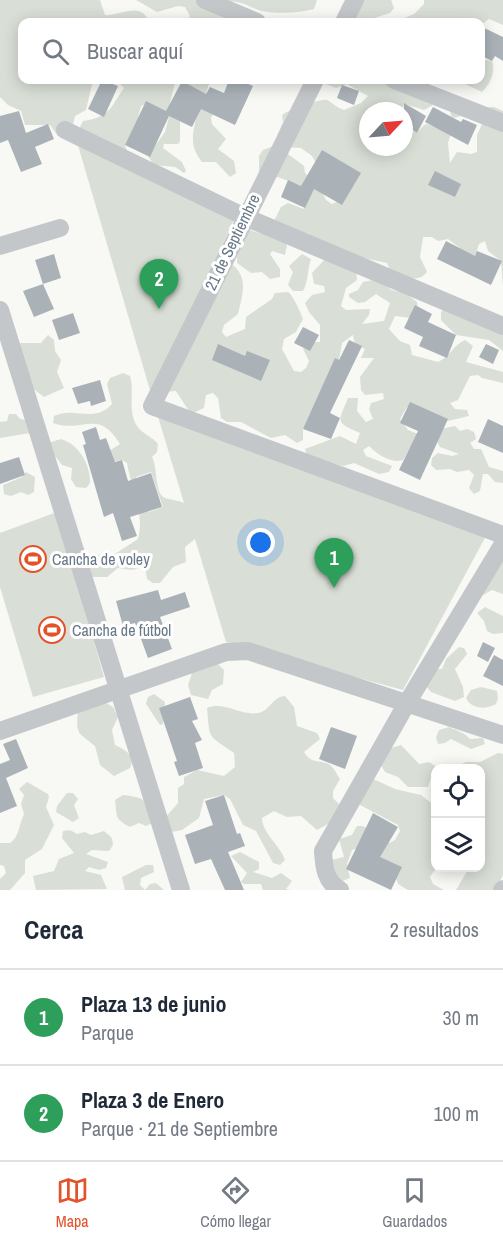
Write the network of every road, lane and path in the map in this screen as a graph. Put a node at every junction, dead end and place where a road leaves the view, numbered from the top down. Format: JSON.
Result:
{"nodes":[{"id":1,"x":205,"y":0,"type":"edge"},
{"id":2,"x":355,"y":0,"type":"edge"},
{"id":3,"x":248,"y":18,"type":"edge"},
{"id":4,"x":346,"y":18,"type":"edge"},
{"id":5,"x":313,"y":84,"type":"edge"},
{"id":6,"x":404,"y":84,"type":"edge"},
{"id":7,"x":503,"y":123,"type":"edge"},
{"id":8,"x":65,"y":130,"type":"dead end"},
{"id":9,"x":244,"y":217,"type":"junction"},
{"id":10,"x":60,"y":228,"type":"dead end"},
{"id":11,"x":0,"y":246,"type":"edge"},
{"id":12,"x":0,"y":309,"type":"edge"},
{"id":13,"x":503,"y":326,"type":"edge"},
{"id":14,"x":503,"y":535,"type":"edge"},
{"id":15,"x":503,"y":544,"type":"edge"},
{"id":16,"x":118,"y":692,"type":"junction"},
{"id":17,"x":407,"y":703,"type":"junction"},
{"id":18,"x":0,"y":731,"type":"edge"},
{"id":19,"x":503,"y":735,"type":"edge"},
{"id":20,"x":181,"y":890,"type":"edge"},
{"id":21,"x":340,"y":890,"type":"edge"}],
"edges":[{"from":1,"to":3,"type":"street"},
{"from":2,"to":4,"type":"street"},
{"from":5,"to":9,"type":"street","name":"21 de Septiembre"},
{"from":6,"to":7,"type":"street"},
{"from":8,"to":9,"type":"street"},
{"from":9,"to":13,"type":"street"},
{"from":9,"to":14,"type":"street","name":"21 de Septiembre"},
{"from":10,"to":11,"type":"street"},
{"from":12,"to":16,"type":"street"},
{"from":15,"to":17,"type":"street"},
{"from":16,"to":17,"type":"street"},
{"from":16,"to":18,"type":"street"},
{"from":16,"to":20,"type":"street"},
{"from":17,"to":19,"type":"street"},
{"from":17,"to":21,"type":"street"}]}
